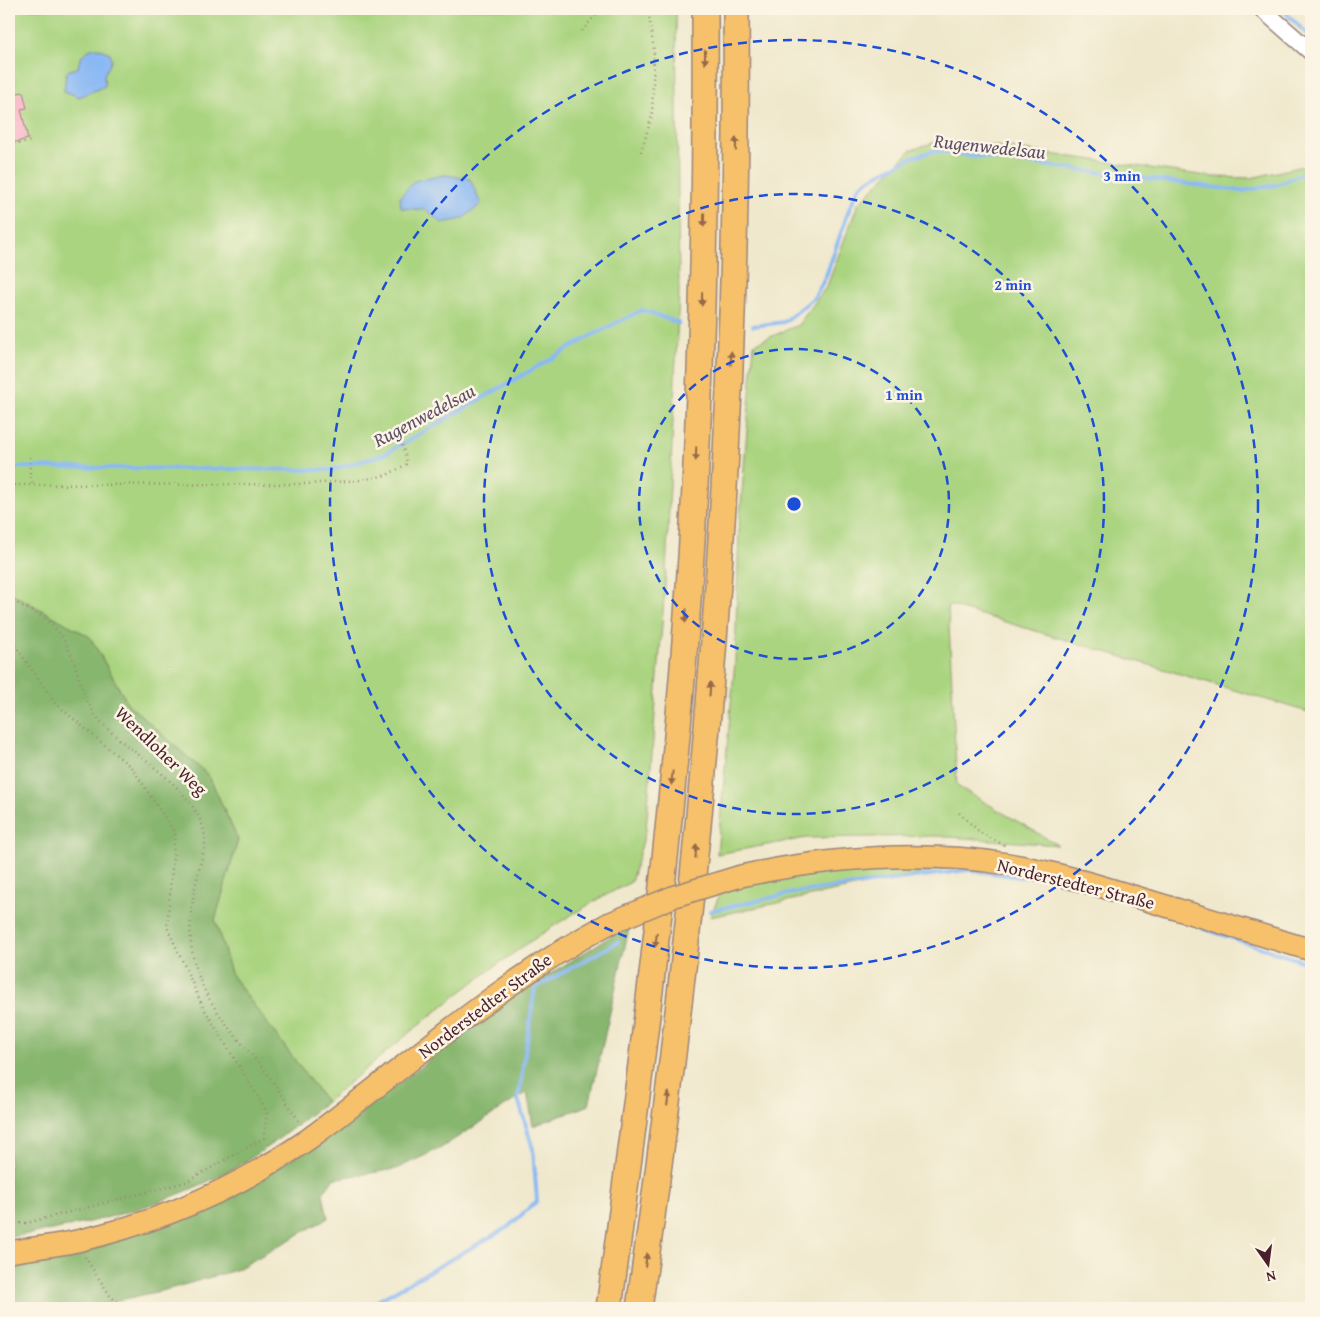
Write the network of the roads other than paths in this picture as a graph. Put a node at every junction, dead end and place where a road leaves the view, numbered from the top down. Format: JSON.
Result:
{"nodes":[{"id":1,"x":705,"y":9,"type":"edge"},
{"id":2,"x":736,"y":9,"type":"edge"},
{"id":3,"x":1262,"y":9,"type":"edge"},
{"id":4,"x":1311,"y":52,"type":"edge"},
{"id":5,"x":1311,"y":950,"type":"edge"},
{"id":6,"x":9,"y":1252,"type":"edge"},
{"id":7,"x":608,"y":1308,"type":"edge"},
{"id":8,"x":639,"y":1308,"type":"edge"}],
"edges":[{"from":1,"to":7,"type":"highway","one_way":true},
{"from":8,"to":2,"type":"highway","one_way":true},
{"from":3,"to":4,"type":"street"},
{"from":5,"to":6,"type":"main road","name":"Norderstedter Straße","bridge":true}]}
